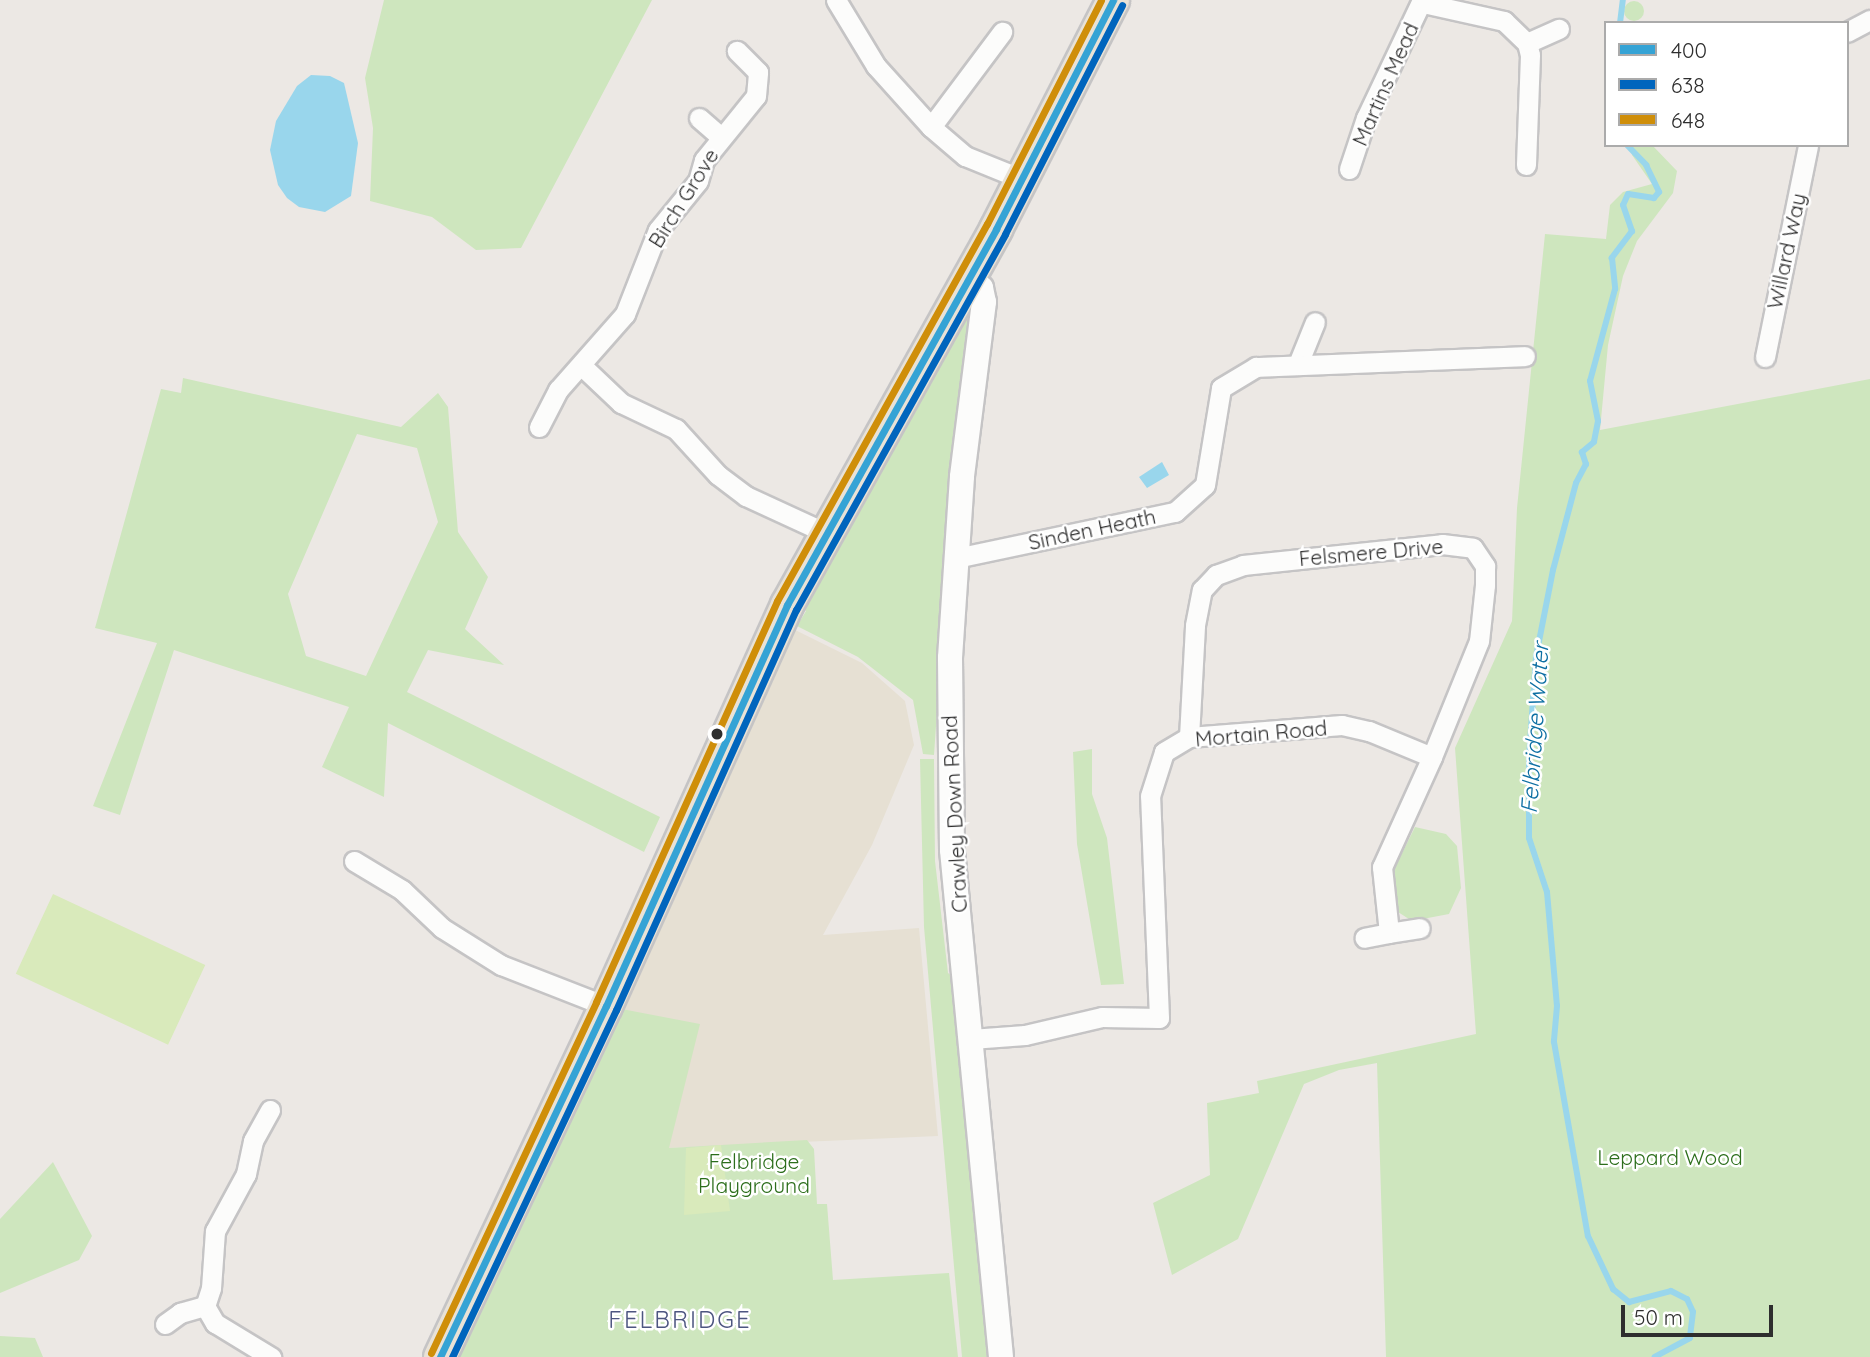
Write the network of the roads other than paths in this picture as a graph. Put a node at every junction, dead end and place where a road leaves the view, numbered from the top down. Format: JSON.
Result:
{"nodes":[{"id":1,"x":836,"y":0,"type":"edge"},
{"id":2,"x":1112,"y":0,"type":"edge"},
{"id":3,"x":1422,"y":2,"type":"edge"},
{"id":4,"x":1870,"y":20,"type":"edge"},
{"id":5,"x":1559,"y":29,"type":"dead end"},
{"id":6,"x":1849,"y":31,"type":"edge"},
{"id":7,"x":1002,"y":32,"type":"dead end"},
{"id":8,"x":1527,"y":43,"type":"junction"},
{"id":9,"x":737,"y":51,"type":"dead end"},
{"id":10,"x":699,"y":118,"type":"dead end"},
{"id":11,"x":931,"y":127,"type":"junction"},
{"id":12,"x":721,"y":137,"type":"junction"},
{"id":13,"x":1808,"y":147,"type":"edge"},
{"id":14,"x":1526,"y":165,"type":"dead end"},
{"id":15,"x":1349,"y":169,"type":"dead end"},
{"id":16,"x":1022,"y":180,"type":"junction"},
{"id":17,"x":968,"y":279,"type":"junction"},
{"id":18,"x":1315,"y":323,"type":"dead end"},
{"id":19,"x":1525,"y":356,"type":"dead end"},
{"id":20,"x":1765,"y":357,"type":"dead end"},
{"id":21,"x":1298,"y":365,"type":"junction"},
{"id":22,"x":582,"y":366,"type":"junction"},
{"id":23,"x":539,"y":427,"type":"dead end"},
{"id":24,"x":826,"y":533,"type":"junction"},
{"id":25,"x":956,"y":558,"type":"junction"},
{"id":26,"x":1189,"y":737,"type":"junction"},
{"id":27,"x":1432,"y":757,"type":"junction"},
{"id":28,"x":354,"y":861,"type":"dead end"},
{"id":29,"x":1420,"y":928,"type":"dead end"},
{"id":30,"x":1389,"y":933,"type":"junction"},
{"id":31,"x":1364,"y":938,"type":"dead end"},
{"id":32,"x":606,"y":1006,"type":"junction"},
{"id":33,"x":971,"y":1039,"type":"junction"},
{"id":34,"x":270,"y":1110,"type":"dead end"},
{"id":35,"x":205,"y":1306,"type":"junction"},
{"id":36,"x":165,"y":1324,"type":"dead end"},
{"id":37,"x":271,"y":1357,"type":"edge"},
{"id":38,"x":440,"y":1357,"type":"edge"},
{"id":39,"x":1001,"y":1357,"type":"edge"}],
"edges":[{"from":1,"to":11,"type":"street"},
{"from":2,"to":16,"type":"highway"},
{"from":3,"to":8,"type":"street"},
{"from":3,"to":15,"type":"street","name":"Martins Mead"},
{"from":4,"to":6,"type":"street"},
{"from":5,"to":8,"type":"street"},
{"from":7,"to":11,"type":"street"},
{"from":8,"to":14,"type":"street"},
{"from":9,"to":12,"type":"street","name":"Birch Grove"},
{"from":10,"to":12,"type":"street","name":"Birch Grove"},
{"from":11,"to":16,"type":"street"},
{"from":12,"to":22,"type":"street","name":"Birch Grove"},
{"from":13,"to":20,"type":"street","name":"Willard Way"},
{"from":16,"to":17,"type":"highway"},
{"from":17,"to":24,"type":"highway"},
{"from":17,"to":25,"type":"street","name":"Crawley Down Road"},
{"from":18,"to":21,"type":"street"},
{"from":19,"to":21,"type":"street","name":"Sinden Heath"},
{"from":21,"to":25,"type":"street","name":"Sinden Heath"},
{"from":22,"to":23,"type":"street","name":"Birch Grove"},
{"from":22,"to":24,"type":"street"},
{"from":24,"to":32,"type":"highway"},
{"from":25,"to":33,"type":"street","name":"Crawley Down Road"},
{"from":26,"to":27,"type":"street","name":"Mortain Road"},
{"from":26,"to":27,"type":"street","name":"Felsmere Drive"},
{"from":26,"to":33,"type":"street","name":"Mortain Road"},
{"from":27,"to":30,"type":"street"},
{"from":28,"to":32,"type":"street"},
{"from":29,"to":30,"type":"street"},
{"from":30,"to":31,"type":"street"},
{"from":32,"to":38,"type":"highway"},
{"from":33,"to":39,"type":"street","name":"Crawley Down Road"},
{"from":34,"to":35,"type":"street"},
{"from":35,"to":36,"type":"street"},
{"from":35,"to":37,"type":"street"}]}
